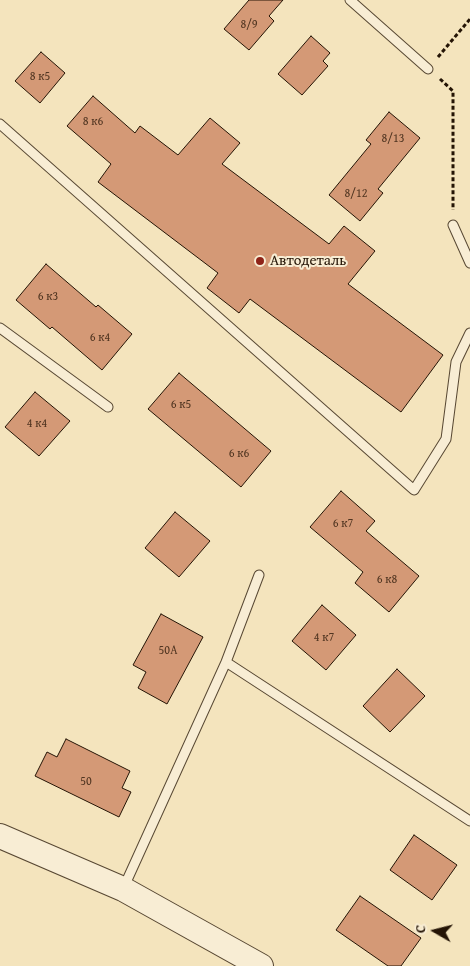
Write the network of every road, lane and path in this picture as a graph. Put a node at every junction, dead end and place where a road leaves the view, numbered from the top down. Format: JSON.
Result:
{"nodes":[{"id":1,"x":350,"y":0,"type":"edge"},
{"id":2,"x":470,"y":19,"type":"edge"},
{"id":3,"x":428,"y":69,"type":"junction"},
{"id":4,"x":0,"y":124,"type":"edge"},
{"id":5,"x":453,"y":226,"type":"joint"},
{"id":6,"x":470,"y":263,"type":"edge"},
{"id":7,"x":0,"y":328,"type":"edge"},
{"id":8,"x":470,"y":333,"type":"edge"},
{"id":9,"x":108,"y":407,"type":"dead end"},
{"id":10,"x":259,"y":575,"type":"dead end"},
{"id":11,"x":226,"y":662,"type":"junction"},
{"id":12,"x":470,"y":821,"type":"edge"},
{"id":13,"x":0,"y":836,"type":"edge"},
{"id":14,"x":123,"y":889,"type":"junction"},
{"id":15,"x":261,"y":966,"type":"edge"}],
"edges":[{"from":1,"to":3,"type":"lane"},
{"from":2,"to":3,"type":"path"},
{"from":3,"to":5,"type":"path"},
{"from":4,"to":8,"type":"lane"},
{"from":5,"to":6,"type":"lane"},
{"from":7,"to":9,"type":"lane"},
{"from":10,"to":11,"type":"lane"},
{"from":11,"to":12,"type":"lane"},
{"from":11,"to":14,"type":"lane"},
{"from":13,"to":14,"type":"street"},
{"from":14,"to":15,"type":"street"}]}
